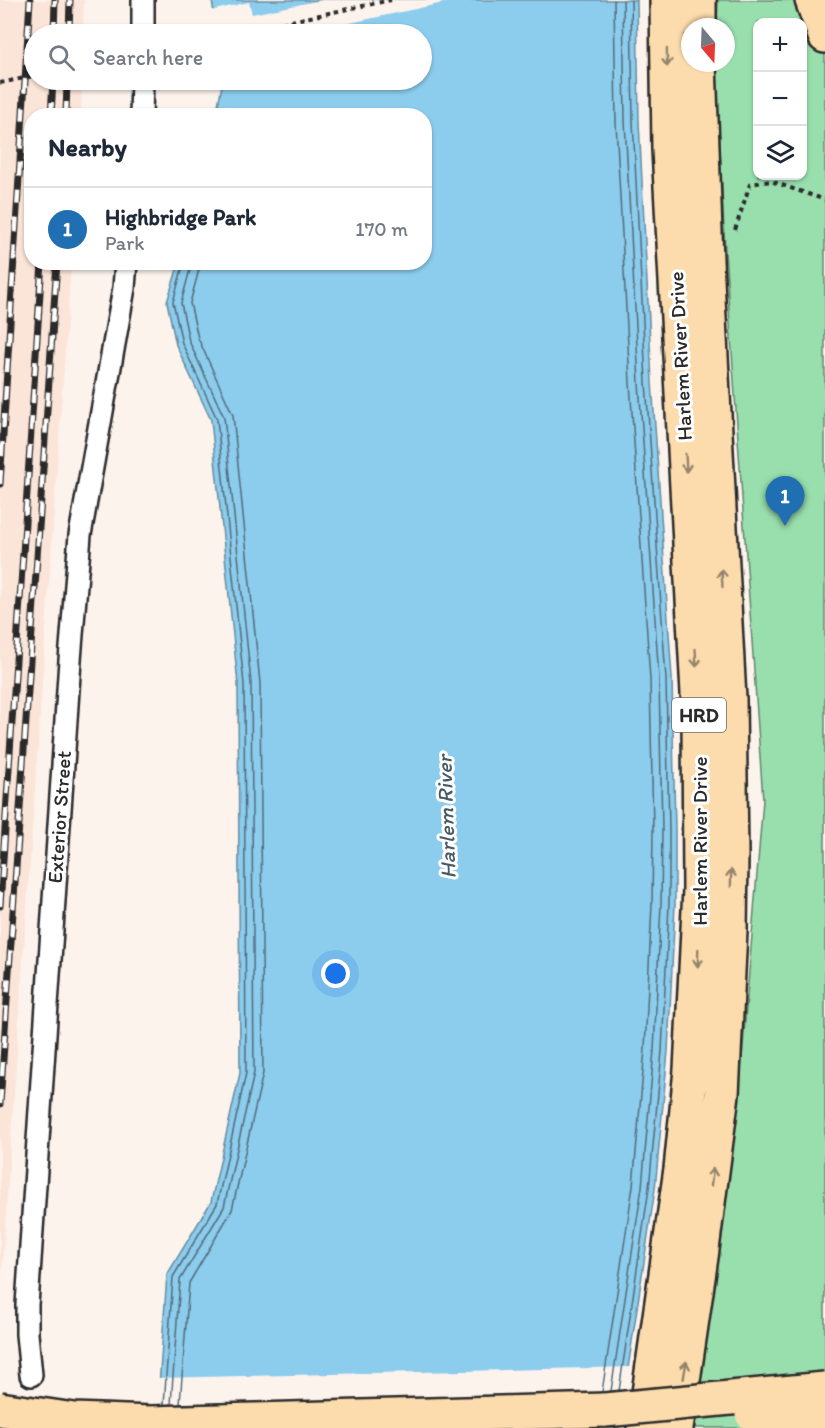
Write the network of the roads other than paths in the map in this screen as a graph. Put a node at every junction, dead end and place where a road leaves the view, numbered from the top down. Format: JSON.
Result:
{"nodes":[{"id":1,"x":143,"y":0,"type":"edge"},
{"id":2,"x":667,"y":0,"type":"edge"},
{"id":3,"x":699,"y":0,"type":"edge"},
{"id":4,"x":812,"y":0,"type":"edge"},
{"id":5,"x":699,"y":18,"type":"edge"},
{"id":6,"x":143,"y":24,"type":"edge"},
{"id":7,"x":825,"y":36,"type":"edge"},
{"id":8,"x":699,"y":72,"type":"edge"},
{"id":9,"x":142,"y":90,"type":"edge"},
{"id":10,"x":141,"y":108,"type":"edge"},
{"id":11,"x":125,"y":270,"type":"edge"},
{"id":12,"x":31,"y":1375,"type":"dead end"},
{"id":13,"x":825,"y":1389,"type":"edge"},
{"id":14,"x":0,"y":1409,"type":"edge"},
{"id":15,"x":605,"y":1410,"type":"junction"},
{"id":16,"x":825,"y":1416,"type":"edge"},
{"id":17,"x":151,"y":1423,"type":"junction"},
{"id":18,"x":27,"y":1428,"type":"edge"},
{"id":19,"x":644,"y":1428,"type":"edge"},
{"id":20,"x":676,"y":1428,"type":"edge"}],
"edges":[{"from":1,"to":6,"type":"street"},
{"from":2,"to":19,"type":"highway","name":"Harlem River Drive","number":"HRD","one_way":true},
{"from":3,"to":5,"type":"highway"},
{"from":4,"to":7,"type":"highway"},
{"from":20,"to":8,"type":"highway","name":"Harlem River Drive","number":"HRD","one_way":true},
{"from":9,"to":10,"type":"street"},
{"from":11,"to":12,"type":"street","name":"Exterior Street"},
{"from":13,"to":15,"type":"highway","bridge":true},
{"from":14,"to":17,"type":"highway","bridge":true},
{"from":15,"to":16,"type":"highway","bridge":true},
{"from":15,"to":17,"type":"highway"},
{"from":17,"to":18,"type":"highway","bridge":true}]}
